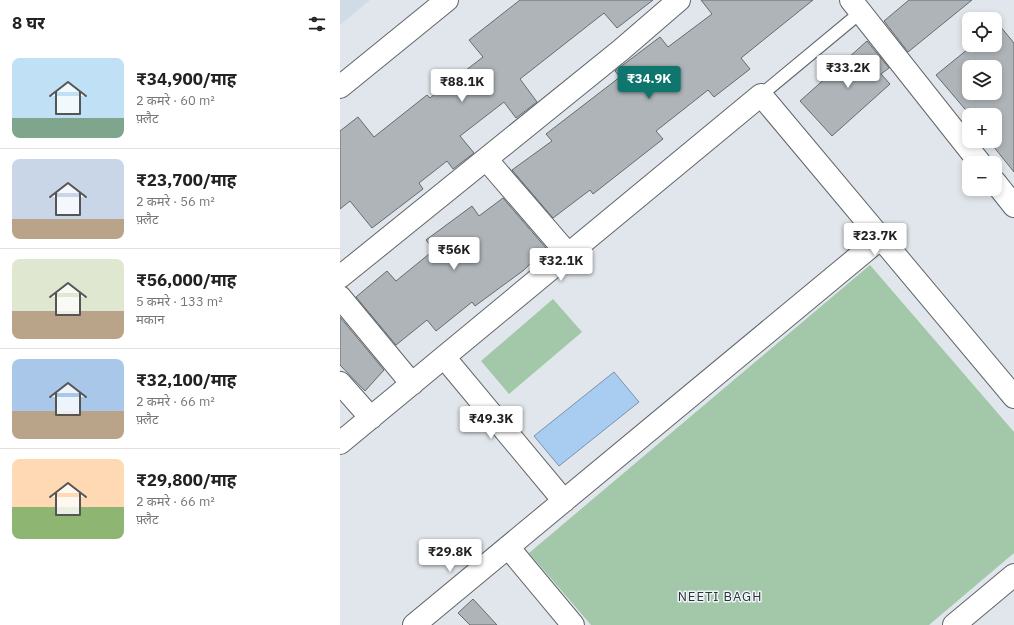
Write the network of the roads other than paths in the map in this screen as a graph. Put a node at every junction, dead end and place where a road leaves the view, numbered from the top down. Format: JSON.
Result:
{"nodes":[{"id":1,"x":447,"y":0,"type":"edge"},
{"id":2,"x":679,"y":0,"type":"edge"},
{"id":3,"x":856,"y":6,"type":"edge"},
{"id":4,"x":340,"y":87,"type":"edge"},
{"id":5,"x":761,"y":95,"type":"junction"},
{"id":6,"x":974,"y":156,"type":"edge"},
{"id":7,"x":486,"y":159,"type":"junction"},
{"id":8,"x":1002,"y":191,"type":"edge"},
{"id":9,"x":1014,"y":206,"type":"edge"},
{"id":10,"x":881,"y":238,"type":"junction"},
{"id":11,"x":568,"y":254,"type":"junction"},
{"id":12,"x":340,"y":276,"type":"edge"},
{"id":13,"x":340,"y":297,"type":"edge"},
{"id":14,"x":444,"y":357,"type":"junction"},
{"id":15,"x":340,"y":383,"type":"edge"},
{"id":16,"x":412,"y":384,"type":"junction"},
{"id":17,"x":1014,"y":397,"type":"edge"},
{"id":18,"x":371,"y":418,"type":"junction"},
{"id":19,"x":340,"y":443,"type":"edge"},
{"id":20,"x":564,"y":501,"type":"junction"},
{"id":21,"x":508,"y":547,"type":"junction"},
{"id":22,"x":1014,"y":575,"type":"edge"},
{"id":23,"x":414,"y":625,"type":"edge"},
{"id":24,"x":573,"y":625,"type":"edge"},
{"id":25,"x":954,"y":625,"type":"edge"}],
"edges":[{"from":1,"to":4,"type":"street"},
{"from":2,"to":7,"type":"street"},
{"from":3,"to":5,"type":"lane"},
{"from":3,"to":6,"type":"street"},
{"from":5,"to":10,"type":"street"},
{"from":5,"to":11,"type":"street"},
{"from":7,"to":11,"type":"street"},
{"from":7,"to":12,"type":"street"},
{"from":8,"to":9,"type":"street"},
{"from":10,"to":17,"type":"street"},
{"from":10,"to":20,"type":"street"},
{"from":11,"to":14,"type":"street"},
{"from":13,"to":16,"type":"street"},
{"from":14,"to":16,"type":"street"},
{"from":14,"to":20,"type":"street"},
{"from":15,"to":18,"type":"street"},
{"from":16,"to":18,"type":"street"},
{"from":18,"to":19,"type":"street"},
{"from":20,"to":21,"type":"street"},
{"from":21,"to":23,"type":"street"},
{"from":21,"to":24,"type":"street"},
{"from":22,"to":25,"type":"street"}]}
